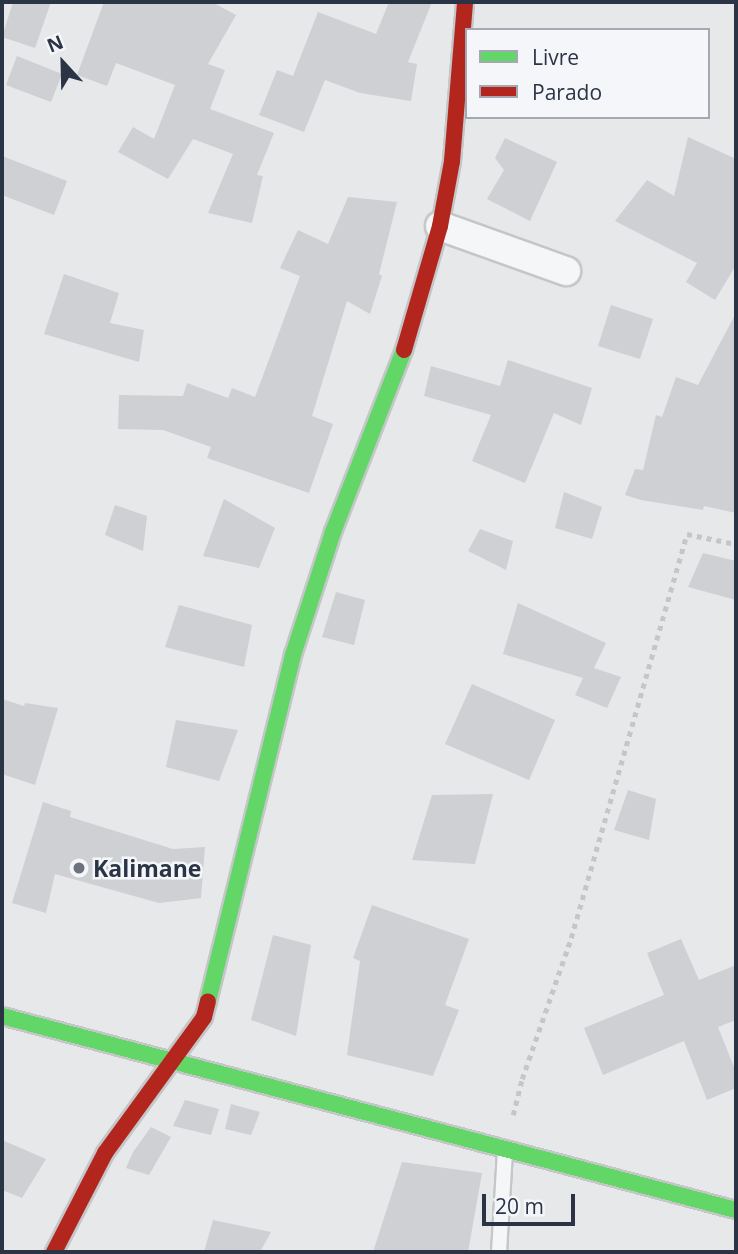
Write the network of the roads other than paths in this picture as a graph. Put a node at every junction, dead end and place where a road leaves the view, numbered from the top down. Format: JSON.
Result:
{"nodes":[{"id":1,"x":465,"y":2,"type":"edge"},
{"id":2,"x":440,"y":226,"type":"junction"},
{"id":3,"x":566,"y":271,"type":"dead end"},
{"id":4,"x":2,"y":1016,"type":"edge"},
{"id":5,"x":170,"y":1062,"type":"junction"},
{"id":6,"x":505,"y":1150,"type":"junction"},
{"id":7,"x":736,"y":1210,"type":"edge"},
{"id":8,"x":54,"y":1252,"type":"edge"},
{"id":9,"x":499,"y":1252,"type":"edge"}],
"edges":[{"from":1,"to":2,"type":"street"},
{"from":2,"to":3,"type":"street"},
{"from":2,"to":5,"type":"street"},
{"from":4,"to":5,"type":"street"},
{"from":5,"to":6,"type":"street"},
{"from":5,"to":8,"type":"street"},
{"from":6,"to":7,"type":"street"},
{"from":6,"to":9,"type":"lane"}]}
